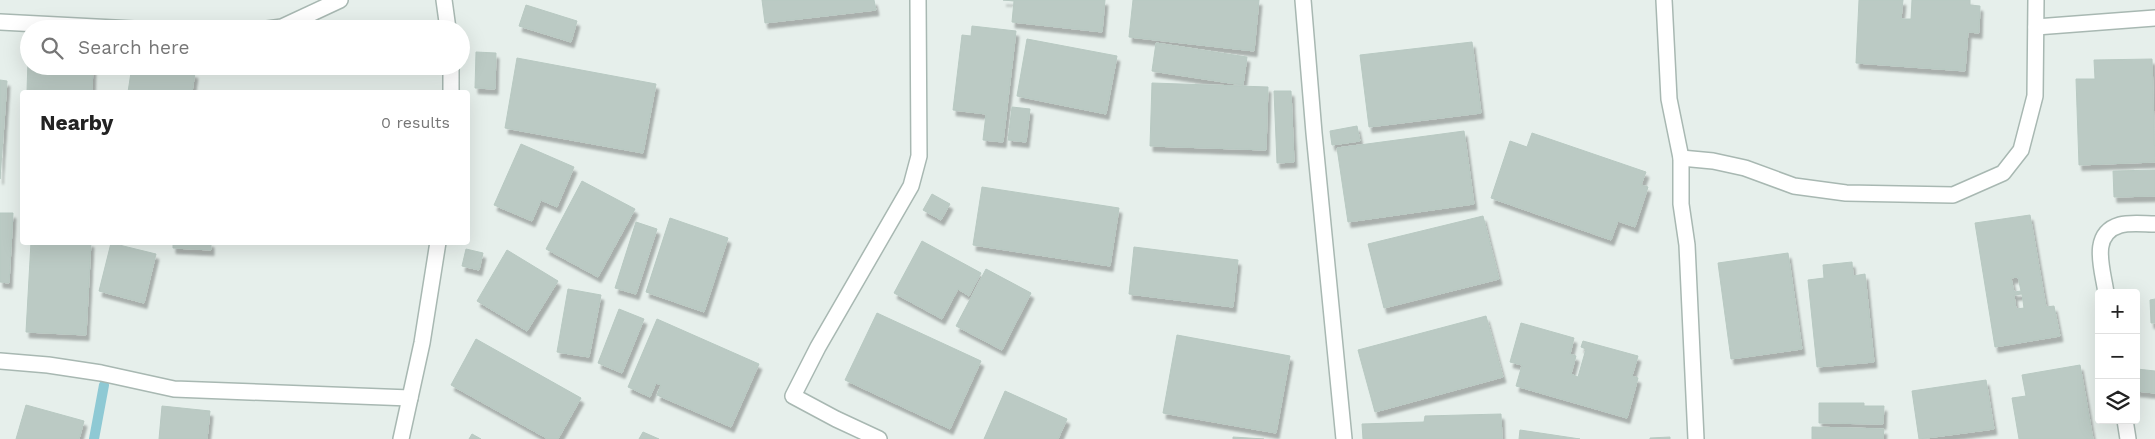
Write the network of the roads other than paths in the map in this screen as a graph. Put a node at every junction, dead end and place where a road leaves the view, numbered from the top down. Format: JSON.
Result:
{"nodes":[{"id":1,"x":340,"y":0,"type":"edge"},
{"id":2,"x":444,"y":0,"type":"edge"},
{"id":3,"x":918,"y":0,"type":"edge"},
{"id":4,"x":1303,"y":0,"type":"edge"},
{"id":5,"x":1664,"y":0,"type":"edge"},
{"id":6,"x":2036,"y":0,"type":"edge"},
{"id":7,"x":2155,"y":18,"type":"edge"},
{"id":8,"x":297,"y":20,"type":"edge"},
{"id":9,"x":447,"y":20,"type":"edge"},
{"id":10,"x":0,"y":22,"type":"edge"},
{"id":11,"x":20,"y":23,"type":"edge"},
{"id":12,"x":2036,"y":27,"type":"junction"},
{"id":13,"x":452,"y":75,"type":"edge"},
{"id":14,"x":451,"y":90,"type":"edge"},
{"id":15,"x":1680,"y":158,"type":"junction"},
{"id":16,"x":2155,"y":224,"type":"edge"},
{"id":17,"x":438,"y":245,"type":"edge"},
{"id":18,"x":2105,"y":289,"type":"edge"},
{"id":19,"x":0,"y":361,"type":"edge"},
{"id":20,"x":410,"y":398,"type":"junction"},
{"id":21,"x":2126,"y":424,"type":"edge"},
{"id":22,"x":401,"y":439,"type":"edge"},
{"id":23,"x":879,"y":439,"type":"edge"},
{"id":24,"x":1344,"y":439,"type":"edge"},
{"id":25,"x":1696,"y":439,"type":"edge"},
{"id":26,"x":2128,"y":439,"type":"edge"}],
"edges":[{"from":1,"to":8,"type":"street"},
{"from":2,"to":9,"type":"street"},
{"from":3,"to":23,"type":"street"},
{"from":4,"to":24,"type":"street"},
{"from":5,"to":15,"type":"street"},
{"from":6,"to":12,"type":"street"},
{"from":7,"to":12,"type":"street"},
{"from":10,"to":11,"type":"street"},
{"from":12,"to":15,"type":"street"},
{"from":13,"to":14,"type":"street"},
{"from":15,"to":25,"type":"street"},
{"from":16,"to":18,"type":"street"},
{"from":17,"to":20,"type":"street"},
{"from":19,"to":20,"type":"street"},
{"from":20,"to":22,"type":"street"},
{"from":21,"to":26,"type":"street"}]}
